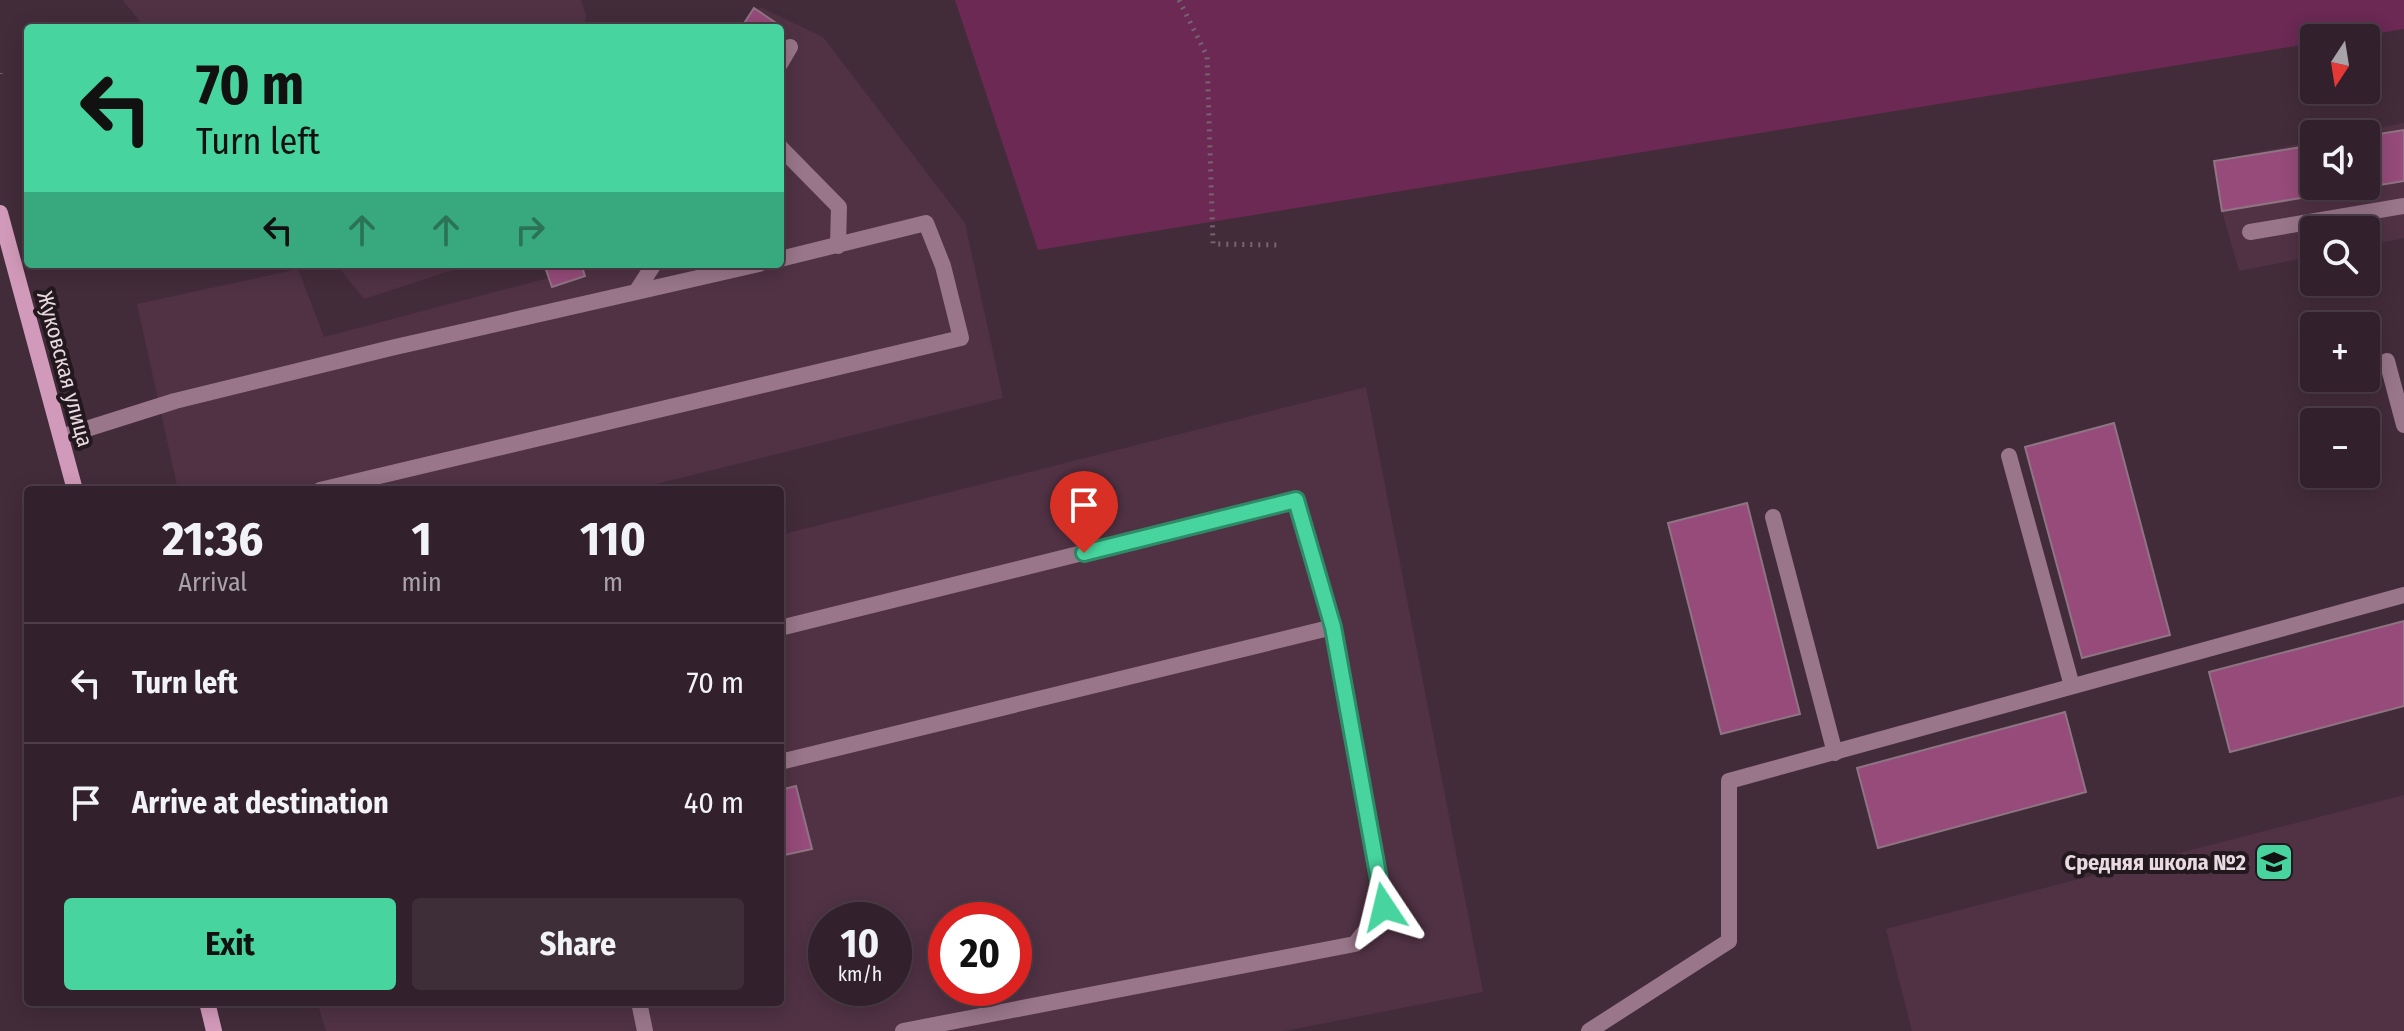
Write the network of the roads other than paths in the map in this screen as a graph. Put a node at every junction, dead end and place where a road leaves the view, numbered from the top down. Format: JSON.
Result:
{"nodes":[{"id":1,"x":790,"y":47,"type":"dead end"},
{"id":2,"x":784,"y":57,"type":"edge"},
{"id":3,"x":784,"y":151,"type":"edge"},
{"id":4,"x":2404,"y":206,"type":"edge"},
{"id":5,"x":0,"y":215,"type":"edge"},
{"id":6,"x":2250,"y":232,"type":"dead end"},
{"id":7,"x":838,"y":246,"type":"junction"},
{"id":8,"x":784,"y":258,"type":"edge"},
{"id":9,"x":651,"y":268,"type":"edge"},
{"id":10,"x":741,"y":268,"type":"edge"},
{"id":11,"x":636,"y":292,"type":"junction"},
{"id":12,"x":2387,"y":361,"type":"dead end"},
{"id":13,"x":2404,"y":425,"type":"edge"},
{"id":14,"x":61,"y":437,"type":"junction"},
{"id":15,"x":2009,"y":456,"type":"dead end"},
{"id":16,"x":74,"y":486,"type":"edge"},
{"id":17,"x":337,"y":486,"type":"edge"},
{"id":18,"x":1773,"y":517,"type":"dead end"},
{"id":19,"x":2404,"y":595,"type":"edge"},
{"id":20,"x":784,"y":627,"type":"edge"},
{"id":21,"x":1333,"y":627,"type":"junction"},
{"id":22,"x":2072,"y":686,"type":"junction"},
{"id":23,"x":1835,"y":753,"type":"junction"},
{"id":24,"x":784,"y":761,"type":"edge"},
{"id":25,"x":208,"y":1006,"type":"edge"},
{"id":26,"x":640,"y":1006,"type":"edge"},
{"id":27,"x":214,"y":1031,"type":"edge"},
{"id":28,"x":645,"y":1031,"type":"edge"},
{"id":29,"x":903,"y":1031,"type":"edge"},
{"id":30,"x":1589,"y":1031,"type":"edge"}],
"edges":[{"from":1,"to":2,"type":"street"},
{"from":3,"to":7,"type":"street"},
{"from":4,"to":6,"type":"street"},
{"from":5,"to":14,"type":"main road","name":"Жуковская улица"},
{"from":7,"to":8,"type":"street"},
{"from":7,"to":17,"type":"street"},
{"from":9,"to":11,"type":"street"},
{"from":10,"to":11,"type":"street"},
{"from":11,"to":14,"type":"street"},
{"from":12,"to":13,"type":"street"},
{"from":14,"to":16,"type":"main road","name":"Жуковская улица"},
{"from":15,"to":22,"type":"street"},
{"from":18,"to":23,"type":"street"},
{"from":19,"to":22,"type":"street"},
{"from":20,"to":21,"type":"street"},
{"from":21,"to":24,"type":"street"},
{"from":21,"to":29,"type":"street"},
{"from":22,"to":23,"type":"street"},
{"from":23,"to":30,"type":"street"},
{"from":25,"to":27,"type":"main road"},
{"from":26,"to":28,"type":"street"}]}
